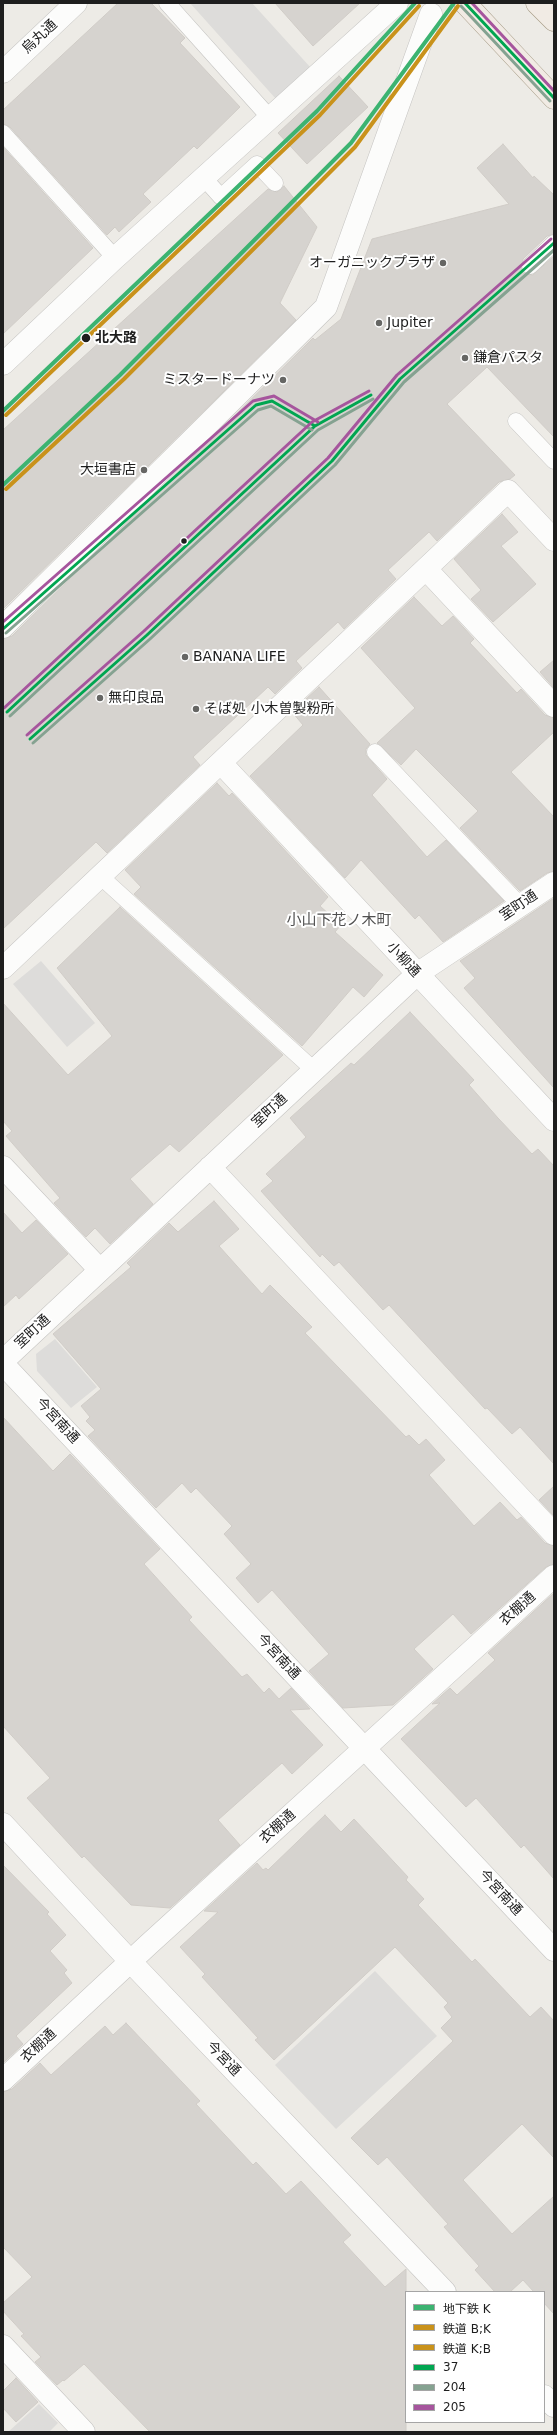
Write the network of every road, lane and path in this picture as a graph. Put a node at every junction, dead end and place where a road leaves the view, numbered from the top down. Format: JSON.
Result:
{"nodes":[{"id":1,"x":76,"y":3,"type":"edge"},
{"id":2,"x":167,"y":3,"type":"edge"},
{"id":3,"x":397,"y":3,"type":"edge"},
{"id":4,"x":466,"y":3,"type":"edge"},
{"id":5,"x":537,"y":3,"type":"edge"},
{"id":6,"x":431,"y":14,"type":"dead end"},
{"id":7,"x":554,"y":20,"type":"edge"},
{"id":8,"x":3,"y":72,"type":"edge"},
{"id":9,"x":554,"y":98,"type":"edge"},
{"id":10,"x":270,"y":118,"type":"junction"},
{"id":11,"x":3,"y":133,"type":"edge"},
{"id":12,"x":204,"y":178,"type":"junction"},
{"id":13,"x":275,"y":183,"type":"dead end"},
{"id":14,"x":554,"y":243,"type":"edge"},
{"id":15,"x":115,"y":258,"type":"junction"},
{"id":16,"x":530,"y":266,"type":"dead end"},
{"id":17,"x":3,"y":364,"type":"edge"},
{"id":18,"x":516,"y":421,"type":"dead end"},
{"id":19,"x":554,"y":461,"type":"edge"},
{"id":20,"x":554,"y":540,"type":"edge"},
{"id":21,"x":426,"y":569,"type":"junction"},
{"id":22,"x":3,"y":627,"type":"edge"},
{"id":23,"x":554,"y":706,"type":"edge"},
{"id":24,"x":375,"y":752,"type":"dead end"},
{"id":25,"x":221,"y":763,"type":"junction"},
{"id":26,"x":100,"y":876,"type":"junction"},
{"id":27,"x":554,"y":883,"type":"edge"},
{"id":28,"x":520,"y":905,"type":"junction"},
{"id":29,"x":3,"y":968,"type":"edge"},
{"id":30,"x":417,"y":974,"type":"junction"},
{"id":31,"x":314,"y":1070,"type":"junction"},
{"id":32,"x":554,"y":1120,"type":"edge"},
{"id":33,"x":3,"y":1167,"type":"edge"},
{"id":34,"x":210,"y":1167,"type":"junction"},
{"id":35,"x":100,"y":1270,"type":"junction"},
{"id":36,"x":3,"y":1362,"type":"edge"},
{"id":37,"x":554,"y":1534,"type":"edge"},
{"id":38,"x":554,"y":1576,"type":"edge"},
{"id":39,"x":365,"y":1748,"type":"junction"},
{"id":40,"x":3,"y":1825,"type":"edge"},
{"id":41,"x":554,"y":1950,"type":"edge"},
{"id":42,"x":130,"y":1961,"type":"junction"},
{"id":43,"x":3,"y":2080,"type":"edge"},
{"id":44,"x":444,"y":2291,"type":"edge"},
{"id":45,"x":3,"y":2346,"type":"edge"},
{"id":46,"x":545,"y":2397,"type":"edge"},
{"id":47,"x":554,"y":2406,"type":"edge"},
{"id":48,"x":84,"y":2432,"type":"edge"}],
"edges":[{"from":1,"to":8,"type":"street","name":"烏丸通"},
{"from":2,"to":10,"type":"lane"},
{"from":3,"to":10,"type":"street"},
{"from":4,"to":9,"type":"main road"},
{"from":5,"to":7,"type":"main road"},
{"from":6,"to":22,"type":"street"},
{"from":10,"to":12,"type":"street"},
{"from":11,"to":15,"type":"lane"},
{"from":12,"to":13,"type":"lane"},
{"from":12,"to":15,"type":"street"},
{"from":14,"to":16,"type":"lane"},
{"from":15,"to":17,"type":"street"},
{"from":18,"to":19,"type":"lane"},
{"from":20,"to":21,"type":"street"},
{"from":21,"to":23,"type":"street"},
{"from":21,"to":25,"type":"street"},
{"from":24,"to":28,"type":"lane"},
{"from":25,"to":26,"type":"street"},
{"from":25,"to":30,"type":"street","name":"小柳通"},
{"from":26,"to":29,"type":"street"},
{"from":26,"to":31,"type":"lane"},
{"from":27,"to":28,"type":"street","name":"室町通"},
{"from":28,"to":30,"type":"street","name":"室町通"},
{"from":30,"to":31,"type":"street","name":"室町通"},
{"from":30,"to":32,"type":"street","name":"小柳通"},
{"from":31,"to":34,"type":"street","name":"室町通"},
{"from":33,"to":35,"type":"street"},
{"from":34,"to":35,"type":"street","name":"室町通"},
{"from":34,"to":37,"type":"street"},
{"from":35,"to":36,"type":"street","name":"室町通"},
{"from":36,"to":39,"type":"street","name":"今宮南通"},
{"from":38,"to":39,"type":"street","name":"衣棚通"},
{"from":39,"to":41,"type":"street","name":"今宮南通"},
{"from":39,"to":42,"type":"street","name":"衣棚通"},
{"from":40,"to":42,"type":"street","name":"今宮通"},
{"from":42,"to":43,"type":"street","name":"衣棚通"},
{"from":42,"to":44,"type":"street","name":"今宮通"},
{"from":45,"to":48,"type":"street"},
{"from":46,"to":47,"type":"street"}]}
